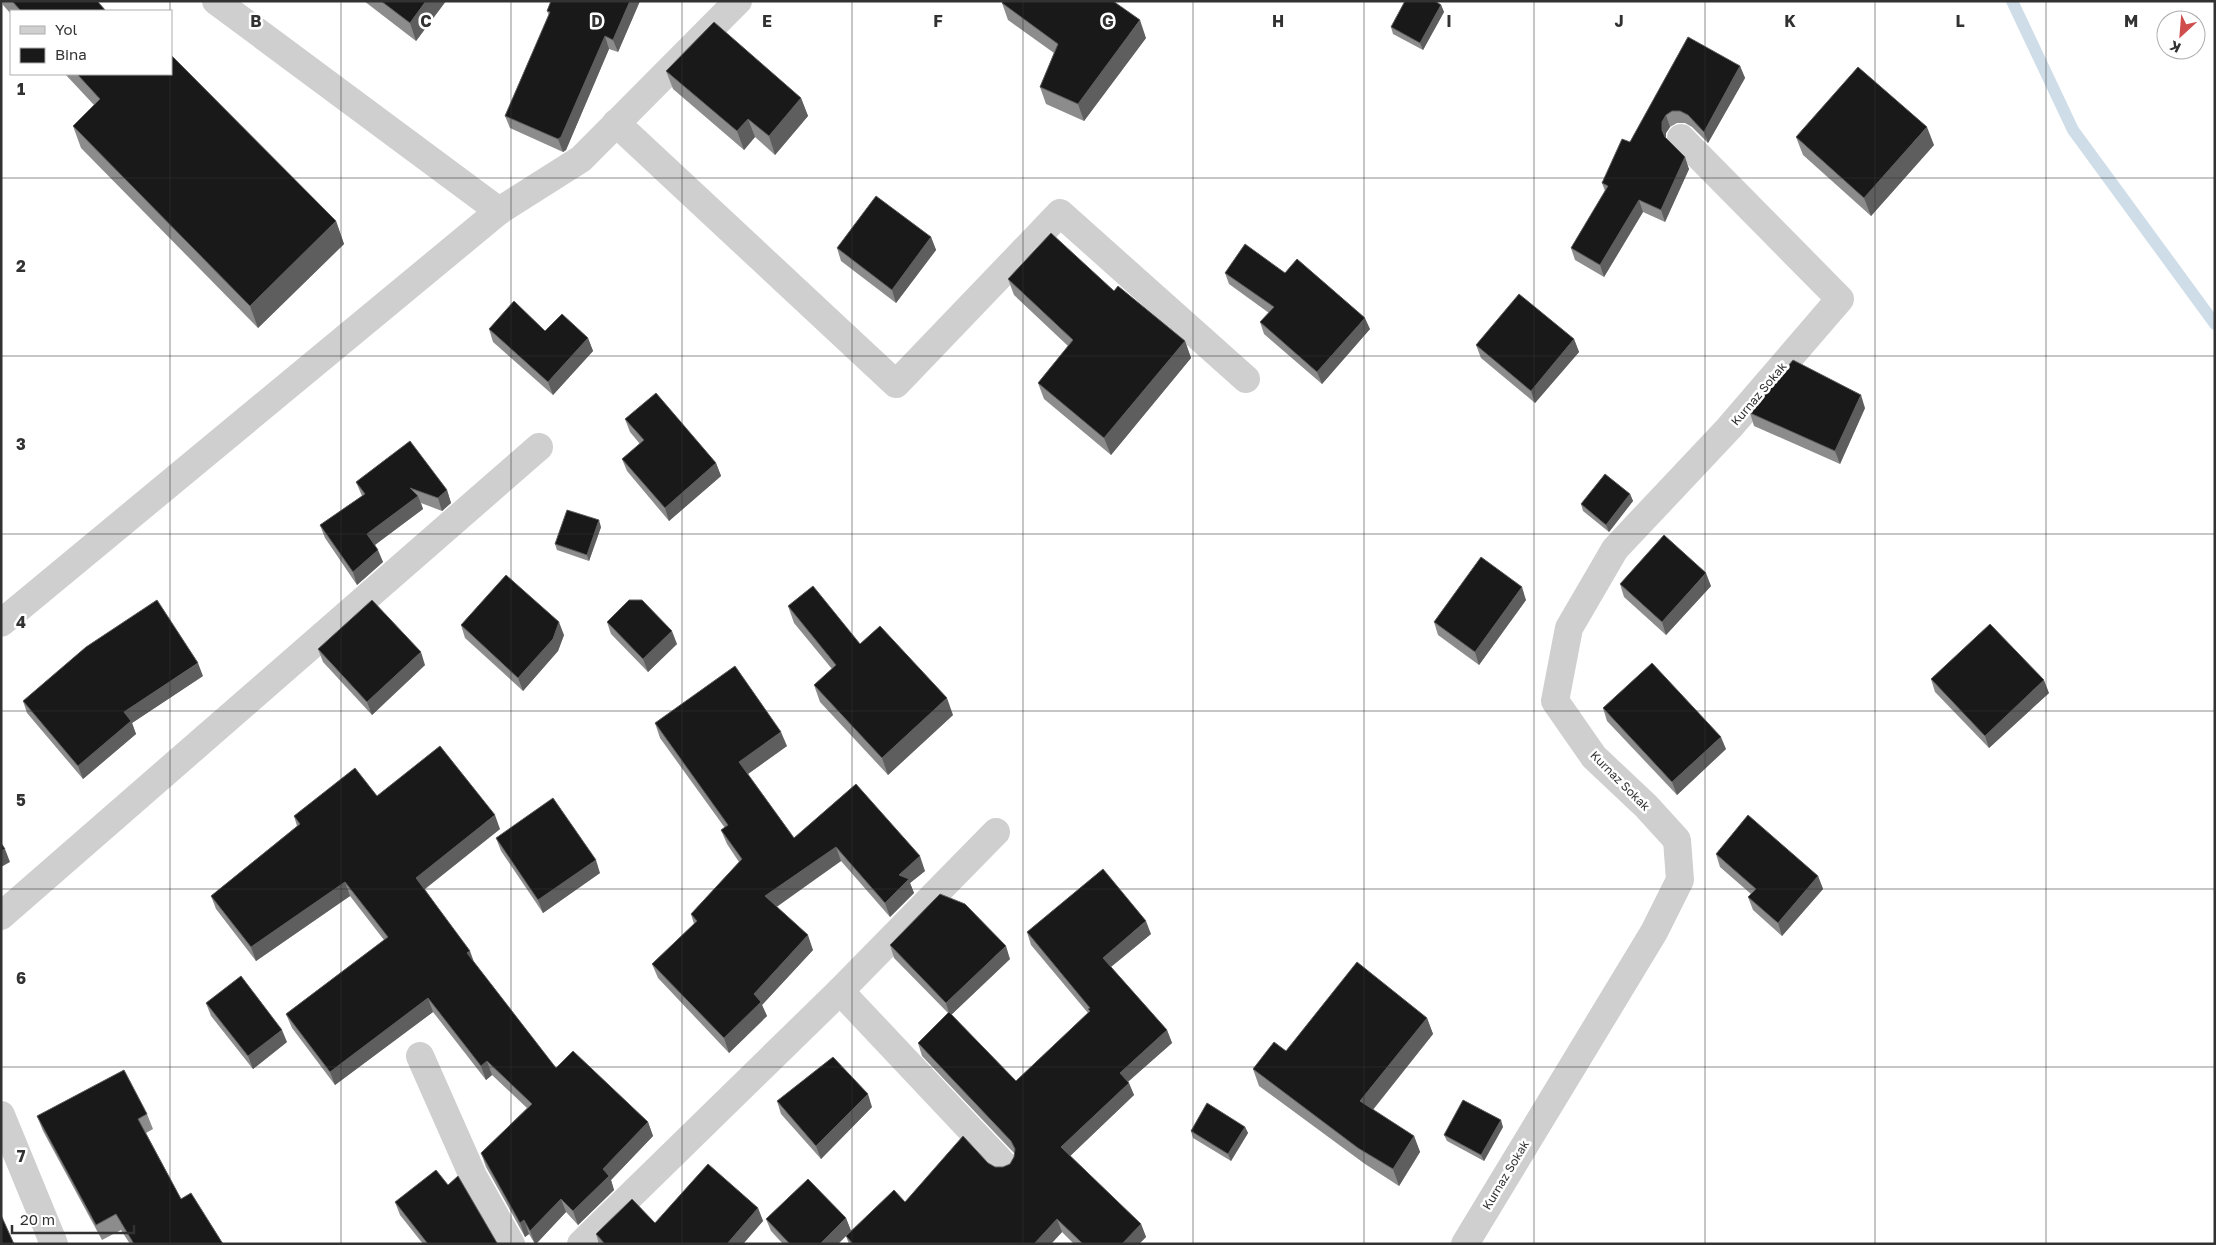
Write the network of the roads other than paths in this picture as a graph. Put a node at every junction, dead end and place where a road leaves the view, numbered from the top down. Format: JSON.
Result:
{"nodes":[{"id":1,"x":216,"y":1,"type":"edge"},
{"id":2,"x":738,"y":1,"type":"edge"},
{"id":3,"x":616,"y":124,"type":"junction"},
{"id":4,"x":1681,"y":138,"type":"dead end"},
{"id":5,"x":499,"y":210,"type":"junction"},
{"id":6,"x":1246,"y":379,"type":"dead end"},
{"id":7,"x":539,"y":447,"type":"dead end"},
{"id":8,"x":1,"y":623,"type":"edge"},
{"id":9,"x":996,"y":832,"type":"dead end"},
{"id":10,"x":1,"y":916,"type":"edge"},
{"id":11,"x":840,"y":991,"type":"junction"},
{"id":12,"x":420,"y":1056,"type":"dead end"},
{"id":13,"x":1,"y":1116,"type":"edge"},
{"id":14,"x":1004,"y":1165,"type":"edge"},
{"id":15,"x":54,"y":1244,"type":"edge"},
{"id":16,"x":511,"y":1244,"type":"edge"},
{"id":17,"x":581,"y":1244,"type":"edge"},
{"id":18,"x":1465,"y":1244,"type":"edge"}],
"edges":[{"from":1,"to":5,"type":"street"},
{"from":2,"to":3,"type":"street"},
{"from":3,"to":5,"type":"street"},
{"from":3,"to":6,"type":"street"},
{"from":4,"to":18,"type":"street","name":"Kurnaz Sokak"},
{"from":5,"to":8,"type":"street"},
{"from":7,"to":10,"type":"street"},
{"from":9,"to":11,"type":"street"},
{"from":11,"to":14,"type":"street"},
{"from":11,"to":17,"type":"street"},
{"from":12,"to":16,"type":"street"},
{"from":13,"to":15,"type":"street"}]}
